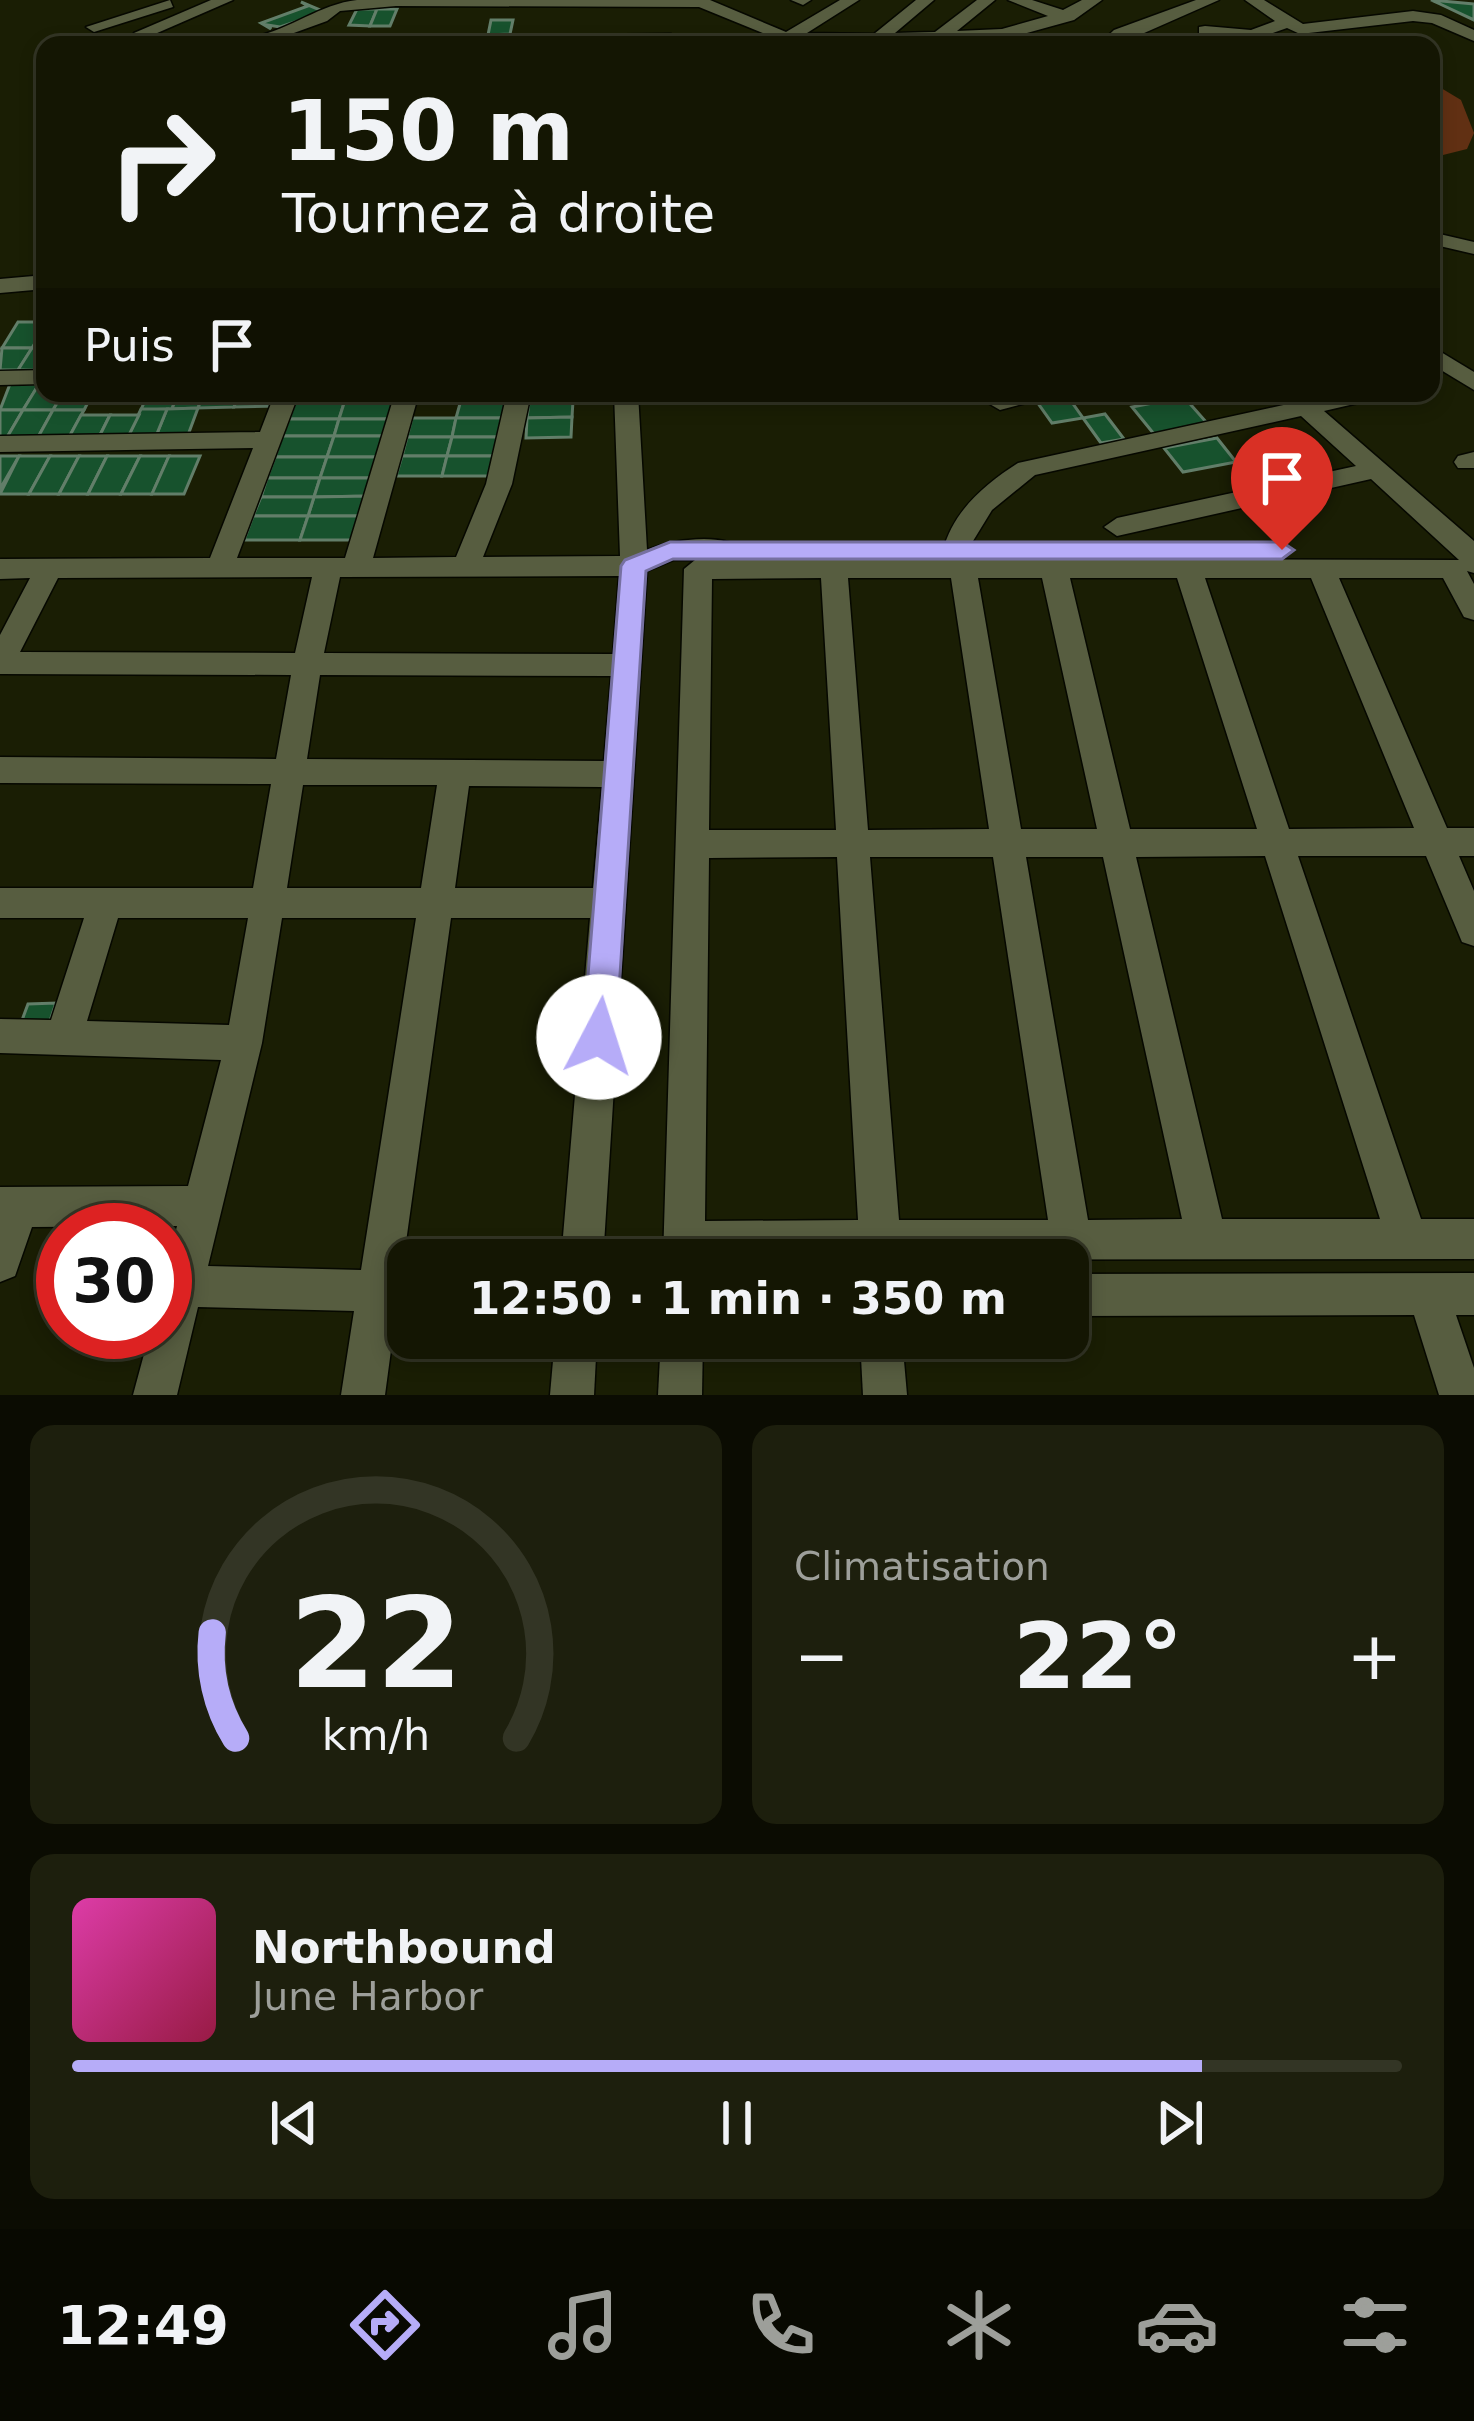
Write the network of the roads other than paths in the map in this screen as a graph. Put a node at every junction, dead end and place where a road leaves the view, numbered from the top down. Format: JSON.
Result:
{"nodes":[{"id":1,"x":179,"y":0,"type":"edge"},
{"id":2,"x":396,"y":0,"type":"edge"},
{"id":3,"x":851,"y":0,"type":"edge"},
{"id":4,"x":926,"y":0,"type":"edge"},
{"id":5,"x":987,"y":0,"type":"edge"},
{"id":6,"x":1094,"y":0,"type":"edge"},
{"id":7,"x":1144,"y":0,"type":"edge"},
{"id":8,"x":1211,"y":0,"type":"edge"},
{"id":9,"x":1252,"y":0,"type":"edge"},
{"id":10,"x":437,"y":1,"type":"edge"},
{"id":11,"x":516,"y":1,"type":"edge"},
{"id":12,"x":678,"y":1,"type":"edge"},
{"id":13,"x":704,"y":1,"type":"edge"},
{"id":14,"x":1016,"y":1,"type":"edge"},
{"id":15,"x":226,"y":3,"type":"edge"},
{"id":16,"x":327,"y":8,"type":"edge"},
{"id":17,"x":1183,"y":9,"type":"junction"},
{"id":18,"x":430,"y":20,"type":"junction"},
{"id":19,"x":257,"y":23,"type":"dead end"},
{"id":20,"x":1286,"y":23,"type":"junction"},
{"id":21,"x":94,"y":27,"type":"dead end"},
{"id":22,"x":1095,"y":29,"type":"edge"},
{"id":23,"x":1204,"y":31,"type":"dead end"},
{"id":24,"x":275,"y":33,"type":"junction"},
{"id":25,"x":134,"y":36,"type":"edge"},
{"id":26,"x":266,"y":36,"type":"edge"},
{"id":27,"x":311,"y":36,"type":"edge"},
{"id":28,"x":423,"y":36,"type":"edge"},
{"id":29,"x":672,"y":36,"type":"edge"},
{"id":30,"x":783,"y":36,"type":"edge"},
{"id":31,"x":790,"y":36,"type":"edge"},
{"id":32,"x":882,"y":36,"type":"edge"},
{"id":33,"x":940,"y":36,"type":"edge"},
{"id":34,"x":1028,"y":36,"type":"edge"},
{"id":35,"x":1474,"y":36,"type":"edge"},
{"id":36,"x":1440,"y":240,"type":"edge"},
{"id":37,"x":1474,"y":248,"type":"edge"},
{"id":38,"x":36,"y":283,"type":"edge"},
{"id":39,"x":0,"y":286,"type":"edge"},
{"id":40,"x":36,"y":377,"type":"edge"},
{"id":41,"x":0,"y":379,"type":"edge"},
{"id":42,"x":284,"y":402,"type":"edge"},
{"id":43,"x":404,"y":402,"type":"edge"},
{"id":44,"x":517,"y":402,"type":"edge"},
{"id":45,"x":627,"y":402,"type":"edge"},
{"id":46,"x":1004,"y":402,"type":"edge"},
{"id":47,"x":1294,"y":402,"type":"edge"},
{"id":48,"x":1299,"y":402,"type":"edge"},
{"id":49,"x":1000,"y":403,"type":"dead end"},
{"id":50,"x":269,"y":440,"type":"junction"},
{"id":51,"x":0,"y":444,"type":"edge"},
{"id":52,"x":1376,"y":470,"type":"junction"},
{"id":53,"x":1117,"y":527,"type":"dead end"},
{"id":54,"x":1470,"y":556,"type":"edge"},
{"id":55,"x":960,"y":560,"type":"junction"},
{"id":56,"x":342,"y":566,"type":"junction"},
{"id":57,"x":466,"y":566,"type":"junction"},
{"id":58,"x":634,"y":566,"type":"junction"},
{"id":59,"x":220,"y":567,"type":"junction"},
{"id":60,"x":49,"y":568,"type":"junction"},
{"id":61,"x":1321,"y":568,"type":"junction"},
{"id":62,"x":0,"y":569,"type":"edge"},
{"id":63,"x":834,"y":569,"type":"junction"},
{"id":64,"x":1054,"y":569,"type":"junction"},
{"id":65,"x":1188,"y":569,"type":"junction"},
{"id":66,"x":1474,"y":610,"type":"edge"},
{"id":67,"x":0,"y":663,"type":"edge"},
{"id":68,"x":628,"y":665,"type":"junction"},
{"id":69,"x":307,"y":666,"type":"junction"},
{"id":70,"x":0,"y":770,"type":"edge"},
{"id":71,"x":290,"y":772,"type":"junction"},
{"id":72,"x":455,"y":773,"type":"junction"},
{"id":73,"x":620,"y":774,"type":"junction"},
{"id":74,"x":1277,"y":842,"type":"junction"},
{"id":75,"x":1436,"y":842,"type":"junction"},
{"id":76,"x":1474,"y":842,"type":"edge"},
{"id":77,"x":853,"y":843,"type":"junction"},
{"id":78,"x":1007,"y":843,"type":"junction"},
{"id":79,"x":1117,"y":843,"type":"junction"},
{"id":80,"x":692,"y":844,"type":"junction"},
{"id":81,"x":437,"y":901,"type":"junction"},
{"id":82,"x":0,"y":903,"type":"edge"},
{"id":83,"x":610,"y":903,"type":"junction"},
{"id":84,"x":105,"y":905,"type":"junction"},
{"id":85,"x":268,"y":905,"type":"junction"},
{"id":86,"x":1474,"y":931,"type":"edge"},
{"id":87,"x":0,"y":1036,"type":"edge"},
{"id":88,"x":63,"y":1039,"type":"junction"},
{"id":89,"x":244,"y":1043,"type":"junction"},
{"id":90,"x":206,"y":1206,"type":"junction"},
{"id":91,"x":10,"y":1207,"type":"edge"},
{"id":92,"x":401,"y":1239,"type":"edge"},
{"id":93,"x":584,"y":1239,"type":"edge"},
{"id":94,"x":684,"y":1239,"type":"edge"},
{"id":95,"x":880,"y":1239,"type":"edge"},
{"id":96,"x":1071,"y":1239,"type":"edge"},
{"id":97,"x":1407,"y":1239,"type":"junction"},
{"id":98,"x":1474,"y":1239,"type":"edge"},
{"id":99,"x":1089,"y":1240,"type":"edge"},
{"id":100,"x":1207,"y":1240,"type":"junction"},
{"id":101,"x":192,"y":1257,"type":"edge"},
{"id":102,"x":0,"y":1261,"type":"edge"},
{"id":103,"x":192,"y":1286,"type":"edge"},
{"id":104,"x":387,"y":1291,"type":"edge"},
{"id":105,"x":1428,"y":1294,"type":"junction"},
{"id":106,"x":1474,"y":1294,"type":"edge"},
{"id":107,"x":1089,"y":1295,"type":"edge"},
{"id":108,"x":387,"y":1317,"type":"edge"},
{"id":109,"x":165,"y":1359,"type":"edge"},
{"id":110,"x":575,"y":1359,"type":"edge"},
{"id":111,"x":681,"y":1359,"type":"edge"},
{"id":112,"x":882,"y":1359,"type":"edge"},
{"id":113,"x":155,"y":1395,"type":"edge"},
{"id":114,"x":363,"y":1395,"type":"edge"},
{"id":115,"x":572,"y":1395,"type":"edge"},
{"id":116,"x":680,"y":1395,"type":"edge"},
{"id":117,"x":885,"y":1395,"type":"edge"},
{"id":118,"x":1461,"y":1395,"type":"edge"}],
"edges":[{"from":1,"to":21,"type":"street"},
{"from":2,"to":10,"type":"street"},
{"from":2,"to":16,"type":"street"},
{"from":2,"to":18,"type":"street"},
{"from":3,"to":31,"type":"street"},
{"from":4,"to":32,"type":"street"},
{"from":5,"to":33,"type":"street"},
{"from":6,"to":22,"type":"street"},
{"from":7,"to":17,"type":"street"},
{"from":8,"to":17,"type":"street"},
{"from":9,"to":20,"type":"street"},
{"from":10,"to":11,"type":"street"},
{"from":10,"to":18,"type":"street"},
{"from":11,"to":12,"type":"street"},
{"from":12,"to":13,"type":"street"},
{"from":12,"to":29,"type":"street"},
{"from":13,"to":30,"type":"street"},
{"from":14,"to":22,"type":"street"},
{"from":15,"to":25,"type":"street"},
{"from":16,"to":24,"type":"street"},
{"from":16,"to":27,"type":"street"},
{"from":17,"to":22,"type":"street"},
{"from":18,"to":28,"type":"street"},
{"from":19,"to":24,"type":"street"},
{"from":20,"to":23,"type":"street"},
{"from":20,"to":35,"type":"street"},
{"from":22,"to":34,"type":"street"},
{"from":24,"to":26,"type":"street"},
{"from":36,"to":37,"type":"street"},
{"from":38,"to":39,"type":"street"},
{"from":40,"to":41,"type":"street"},
{"from":42,"to":50,"type":"street"},
{"from":43,"to":56,"type":"street"},
{"from":44,"to":57,"type":"street"},
{"from":45,"to":58,"type":"street"},
{"from":46,"to":49,"type":"street"},
{"from":47,"to":55,"type":"street"},
{"from":48,"to":52,"type":"street"},
{"from":50,"to":51,"type":"street"},
{"from":50,"to":59,"type":"street"},
{"from":52,"to":53,"type":"street"},
{"from":52,"to":54,"type":"street"},
{"from":54,"to":55,"type":"street"},
{"from":55,"to":58,"type":"street"},
{"from":55,"to":63,"type":"street"},
{"from":55,"to":64,"type":"street"},
{"from":55,"to":78,"type":"street"},
{"from":56,"to":57,"type":"street"},
{"from":56,"to":59,"type":"street"},
{"from":56,"to":69,"type":"street"},
{"from":57,"to":58,"type":"street"},
{"from":58,"to":68,"type":"street"},
{"from":59,"to":60,"type":"street"},
{"from":60,"to":62,"type":"street"},
{"from":60,"to":67,"type":"street"},
{"from":61,"to":65,"type":"street"},
{"from":61,"to":66,"type":"street"},
{"from":61,"to":75,"type":"street"},
{"from":63,"to":77,"type":"street"},
{"from":63,"to":80,"type":"street"},
{"from":64,"to":65,"type":"street"},
{"from":64,"to":79,"type":"street"},
{"from":65,"to":74,"type":"street"},
{"from":67,"to":69,"type":"street"},
{"from":68,"to":69,"type":"street"},
{"from":68,"to":73,"type":"street"},
{"from":69,"to":71,"type":"street"},
{"from":70,"to":71,"type":"street"},
{"from":71,"to":72,"type":"street"},
{"from":71,"to":85,"type":"street"},
{"from":72,"to":73,"type":"street"},
{"from":72,"to":81,"type":"street"},
{"from":73,"to":83,"type":"street"},
{"from":74,"to":75,"type":"street"},
{"from":74,"to":79,"type":"street"},
{"from":74,"to":97,"type":"street"},
{"from":75,"to":76,"type":"street"},
{"from":75,"to":86,"type":"street"},
{"from":77,"to":78,"type":"street"},
{"from":77,"to":80,"type":"street"},
{"from":77,"to":95,"type":"street"},
{"from":78,"to":79,"type":"street"},
{"from":78,"to":96,"type":"street"},
{"from":79,"to":100,"type":"street"},
{"from":80,"to":94,"type":"street"},
{"from":81,"to":83,"type":"street"},
{"from":81,"to":85,"type":"street"},
{"from":81,"to":92,"type":"street"},
{"from":82,"to":84,"type":"street"},
{"from":83,"to":93,"type":"street"},
{"from":84,"to":85,"type":"street"},
{"from":84,"to":88,"type":"street"},
{"from":85,"to":89,"type":"street"},
{"from":87,"to":88,"type":"street"},
{"from":88,"to":89,"type":"street"},
{"from":89,"to":90,"type":"street"},
{"from":90,"to":91,"type":"street"},
{"from":90,"to":101,"type":"street"},
{"from":91,"to":102,"type":"street"},
{"from":97,"to":98,"type":"street"},
{"from":97,"to":100,"type":"street"},
{"from":99,"to":100,"type":"street"},
{"from":103,"to":104,"type":"street"},
{"from":105,"to":106,"type":"street"},
{"from":105,"to":107,"type":"street"},
{"from":105,"to":118,"type":"street"},
{"from":108,"to":114,"type":"street"},
{"from":109,"to":113,"type":"street"},
{"from":110,"to":115,"type":"street"},
{"from":111,"to":116,"type":"street"},
{"from":112,"to":117,"type":"street"}]}
